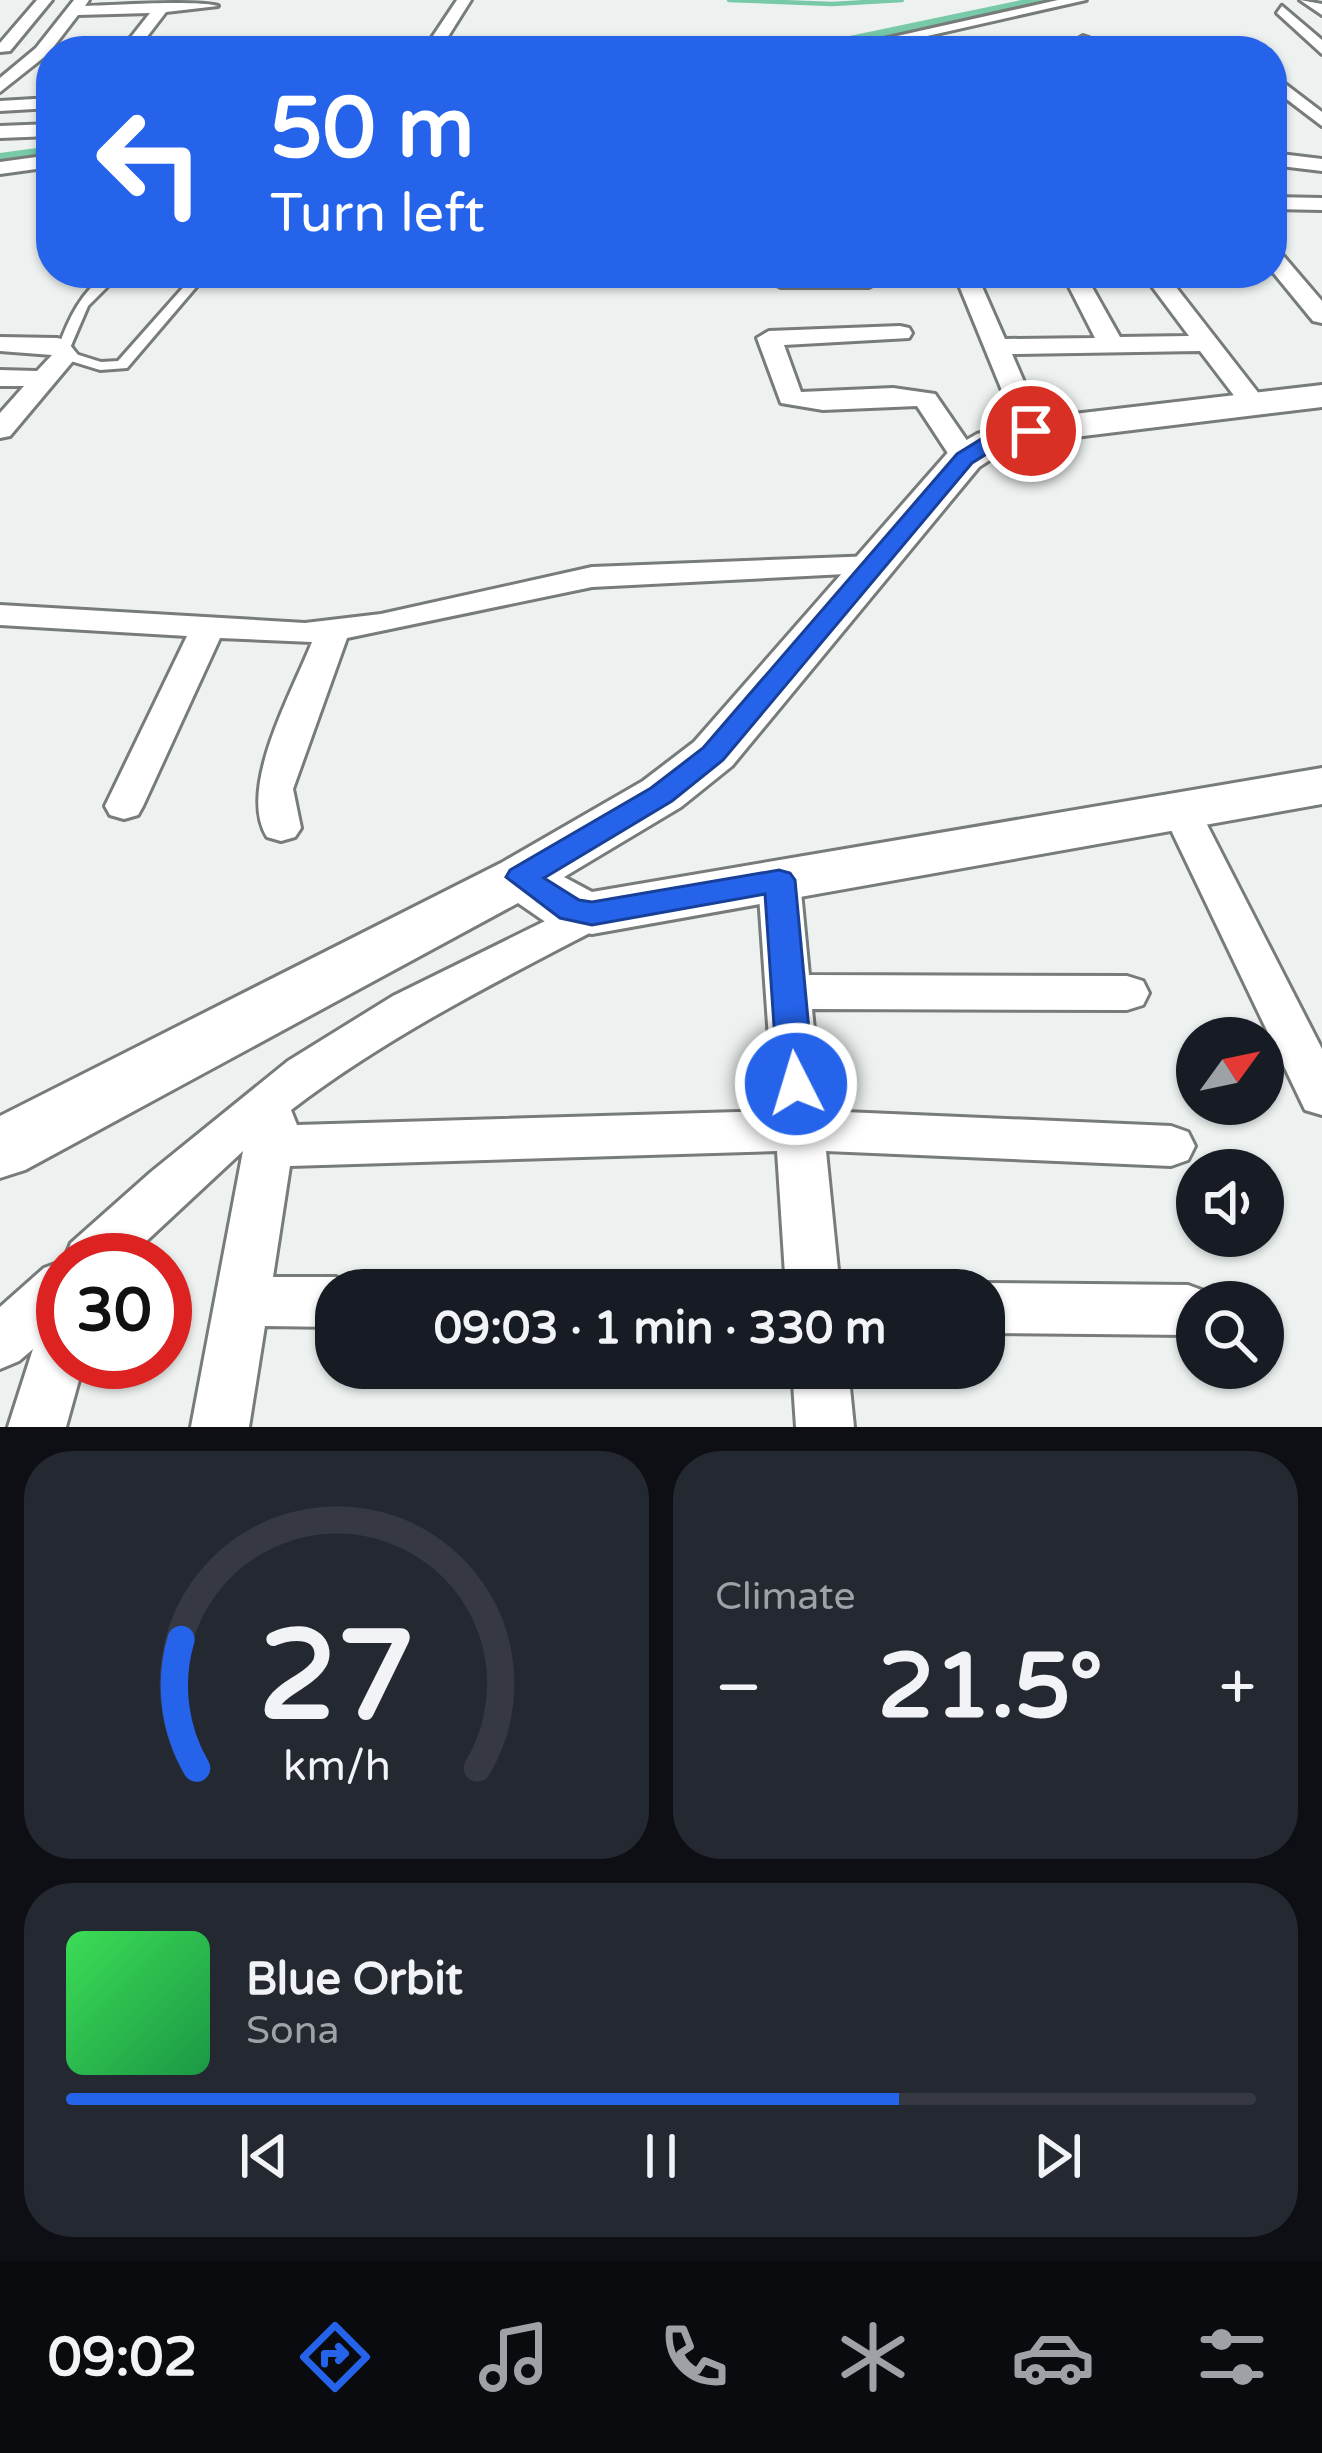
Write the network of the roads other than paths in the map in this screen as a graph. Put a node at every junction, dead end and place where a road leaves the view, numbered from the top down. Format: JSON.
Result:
{"nodes":[{"id":1,"x":45,"y":0,"type":"edge"},
{"id":2,"x":464,"y":0,"type":"edge"},
{"id":3,"x":1079,"y":0,"type":"edge"},
{"id":4,"x":1306,"y":0,"type":"edge"},
{"id":5,"x":165,"y":4,"type":"edge"},
{"id":6,"x":79,"y":5,"type":"edge"},
{"id":7,"x":211,"y":6,"type":"dead end"},
{"id":8,"x":1282,"y":10,"type":"dead end"},
{"id":9,"x":1322,"y":11,"type":"edge"},
{"id":10,"x":924,"y":33,"type":"junction"},
{"id":11,"x":57,"y":36,"type":"edge"},
{"id":12,"x":140,"y":36,"type":"edge"},
{"id":13,"x":441,"y":36,"type":"edge"},
{"id":14,"x":910,"y":36,"type":"edge"},
{"id":15,"x":925,"y":36,"type":"edge"},
{"id":16,"x":2,"y":48,"type":"edge"},
{"id":17,"x":36,"y":50,"type":"edge"},
{"id":18,"x":1322,"y":51,"type":"edge"},
{"id":19,"x":36,"y":59,"type":"edge"},
{"id":20,"x":1322,"y":66,"type":"edge"},
{"id":21,"x":29,"y":80,"type":"dead end"},
{"id":22,"x":1287,"y":83,"type":"edge"},
{"id":23,"x":3,"y":84,"type":"edge"},
{"id":24,"x":36,"y":104,"type":"edge"},
{"id":25,"x":0,"y":106,"type":"edge"},
{"id":26,"x":1322,"y":121,"type":"edge"},
{"id":27,"x":36,"y":131,"type":"edge"},
{"id":28,"x":0,"y":132,"type":"edge"},
{"id":29,"x":1287,"y":160,"type":"edge"},
{"id":30,"x":36,"y":163,"type":"edge"},
{"id":31,"x":1322,"y":164,"type":"edge"},
{"id":32,"x":1287,"y":165,"type":"edge"},
{"id":33,"x":0,"y":168,"type":"edge"},
{"id":34,"x":1322,"y":199,"type":"edge"},
{"id":35,"x":1287,"y":202,"type":"edge"},
{"id":36,"x":1287,"y":275,"type":"edge"},
{"id":37,"x":95,"y":288,"type":"edge"},
{"id":38,"x":189,"y":288,"type":"edge"},
{"id":39,"x":799,"y":288,"type":"edge"},
{"id":40,"x":861,"y":288,"type":"edge"},
{"id":41,"x":970,"y":288,"type":"edge"},
{"id":42,"x":1081,"y":288,"type":"edge"},
{"id":43,"x":1165,"y":288,"type":"edge"},
{"id":44,"x":842,"y":307,"type":"junction"},
{"id":45,"x":1322,"y":316,"type":"edge"},
{"id":46,"x":900,"y":333,"type":"dead end"},
{"id":47,"x":1207,"y":343,"type":"junction"},
{"id":48,"x":0,"y":344,"type":"edge"},
{"id":49,"x":1112,"y":346,"type":"junction"},
{"id":50,"x":996,"y":347,"type":"junction"},
{"id":51,"x":64,"y":351,"type":"junction"},
{"id":52,"x":0,"y":378,"type":"edge"},
{"id":53,"x":43,"y":379,"type":"junction"},
{"id":54,"x":1322,"y":396,"type":"edge"},
{"id":55,"x":1254,"y":404,"type":"junction"},
{"id":56,"x":0,"y":430,"type":"edge"},
{"id":57,"x":1031,"y":431,"type":"junction"},
{"id":58,"x":965,"y":458,"type":"junction"},
{"id":59,"x":874,"y":565,"type":"junction"},
{"id":60,"x":0,"y":615,"type":"edge"},
{"id":61,"x":333,"y":630,"type":"junction"},
{"id":62,"x":206,"y":631,"type":"junction"},
{"id":63,"x":1322,"y":786,"type":"edge"},
{"id":64,"x":124,"y":806,"type":"dead end"},
{"id":65,"x":1181,"y":811,"type":"junction"},
{"id":66,"x":281,"y":828,"type":"dead end"},
{"id":67,"x":521,"y":877,"type":"junction"},
{"id":68,"x":779,"y":880,"type":"junction"},
{"id":69,"x":592,"y":913,"type":"junction"},
{"id":70,"x":788,"y":992,"type":"junction"},
{"id":71,"x":1127,"y":993,"type":"dead end"},
{"id":72,"x":278,"y":1095,"type":"junction"},
{"id":73,"x":1322,"y":1096,"type":"edge"},
{"id":74,"x":800,"y":1130,"type":"junction"},
{"id":75,"x":1172,"y":1145,"type":"dead end"},
{"id":76,"x":269,"y":1146,"type":"junction"},
{"id":77,"x":0,"y":1149,"type":"edge"},
{"id":78,"x":120,"y":1233,"type":"edge"},
{"id":79,"x":811,"y":1269,"type":"edge"},
{"id":80,"x":242,"y":1301,"type":"junction"},
{"id":81,"x":315,"y":1302,"type":"edge"},
{"id":82,"x":1005,"y":1308,"type":"edge"},
{"id":83,"x":36,"y":1310,"type":"edge"},
{"id":84,"x":1176,"y":1310,"type":"edge"},
{"id":85,"x":0,"y":1343,"type":"edge"},
{"id":86,"x":48,"y":1389,"type":"edge"},
{"id":87,"x":822,"y":1389,"type":"edge"},
{"id":88,"x":37,"y":1427,"type":"edge"},
{"id":89,"x":220,"y":1427,"type":"edge"},
{"id":90,"x":825,"y":1427,"type":"edge"}],
"edges":[{"from":1,"to":16,"type":"street"},
{"from":2,"to":13,"type":"street"},
{"from":3,"to":10,"type":"street"},
{"from":4,"to":9,"type":"street"},
{"from":5,"to":6,"type":"street"},
{"from":5,"to":7,"type":"street"},
{"from":5,"to":12,"type":"street"},
{"from":6,"to":11,"type":"street"},
{"from":8,"to":18,"type":"street"},
{"from":10,"to":14,"type":"street"},
{"from":10,"to":15,"type":"street"},
{"from":16,"to":17,"type":"street"},
{"from":18,"to":20,"type":"street"},
{"from":19,"to":23,"type":"street"},
{"from":21,"to":23,"type":"street"},
{"from":22,"to":26,"type":"street"},
{"from":24,"to":25,"type":"street"},
{"from":27,"to":28,"type":"street"},
{"from":29,"to":31,"type":"street"},
{"from":30,"to":33,"type":"street"},
{"from":32,"to":34,"type":"street"},
{"from":34,"to":35,"type":"street"},
{"from":36,"to":45,"type":"street"},
{"from":37,"to":51,"type":"lane"},
{"from":38,"to":51,"type":"lane"},
{"from":39,"to":44,"type":"street"},
{"from":40,"to":44,"type":"street"},
{"from":41,"to":50,"type":"street"},
{"from":42,"to":49,"type":"street"},
{"from":43,"to":47,"type":"street"},
{"from":44,"to":46,"type":"street"},
{"from":44,"to":58,"type":"street"},
{"from":47,"to":49,"type":"street"},
{"from":47,"to":55,"type":"street"},
{"from":48,"to":51,"type":"street"},
{"from":49,"to":50,"type":"street"},
{"from":50,"to":57,"type":"street"},
{"from":51,"to":53,"type":"street"},
{"from":52,"to":53,"type":"street"},
{"from":53,"to":56,"type":"street"},
{"from":54,"to":55,"type":"main road"},
{"from":55,"to":57,"type":"main road"},
{"from":57,"to":58,"type":"main road"},
{"from":58,"to":59,"type":"main road"},
{"from":59,"to":61,"type":"street"},
{"from":59,"to":67,"type":"main road"},
{"from":60,"to":62,"type":"street"},
{"from":61,"to":62,"type":"street"},
{"from":61,"to":66,"type":"street"},
{"from":62,"to":64,"type":"street"},
{"from":63,"to":65,"type":"main road"},
{"from":65,"to":68,"type":"main road"},
{"from":65,"to":73,"type":"street"},
{"from":67,"to":69,"type":"main road"},
{"from":67,"to":77,"type":"main road"},
{"from":68,"to":69,"type":"main road"},
{"from":68,"to":70,"type":"street"},
{"from":69,"to":72,"type":"street"},
{"from":70,"to":71,"type":"street"},
{"from":70,"to":74,"type":"street"},
{"from":72,"to":76,"type":"street"},
{"from":72,"to":78,"type":"street"},
{"from":74,"to":75,"type":"street"},
{"from":74,"to":76,"type":"street"},
{"from":74,"to":79,"type":"street"},
{"from":76,"to":80,"type":"street"},
{"from":80,"to":81,"type":"street"},
{"from":80,"to":89,"type":"street"},
{"from":82,"to":84,"type":"street"},
{"from":83,"to":85,"type":"street"},
{"from":86,"to":88,"type":"street"},
{"from":87,"to":90,"type":"street"}]}
